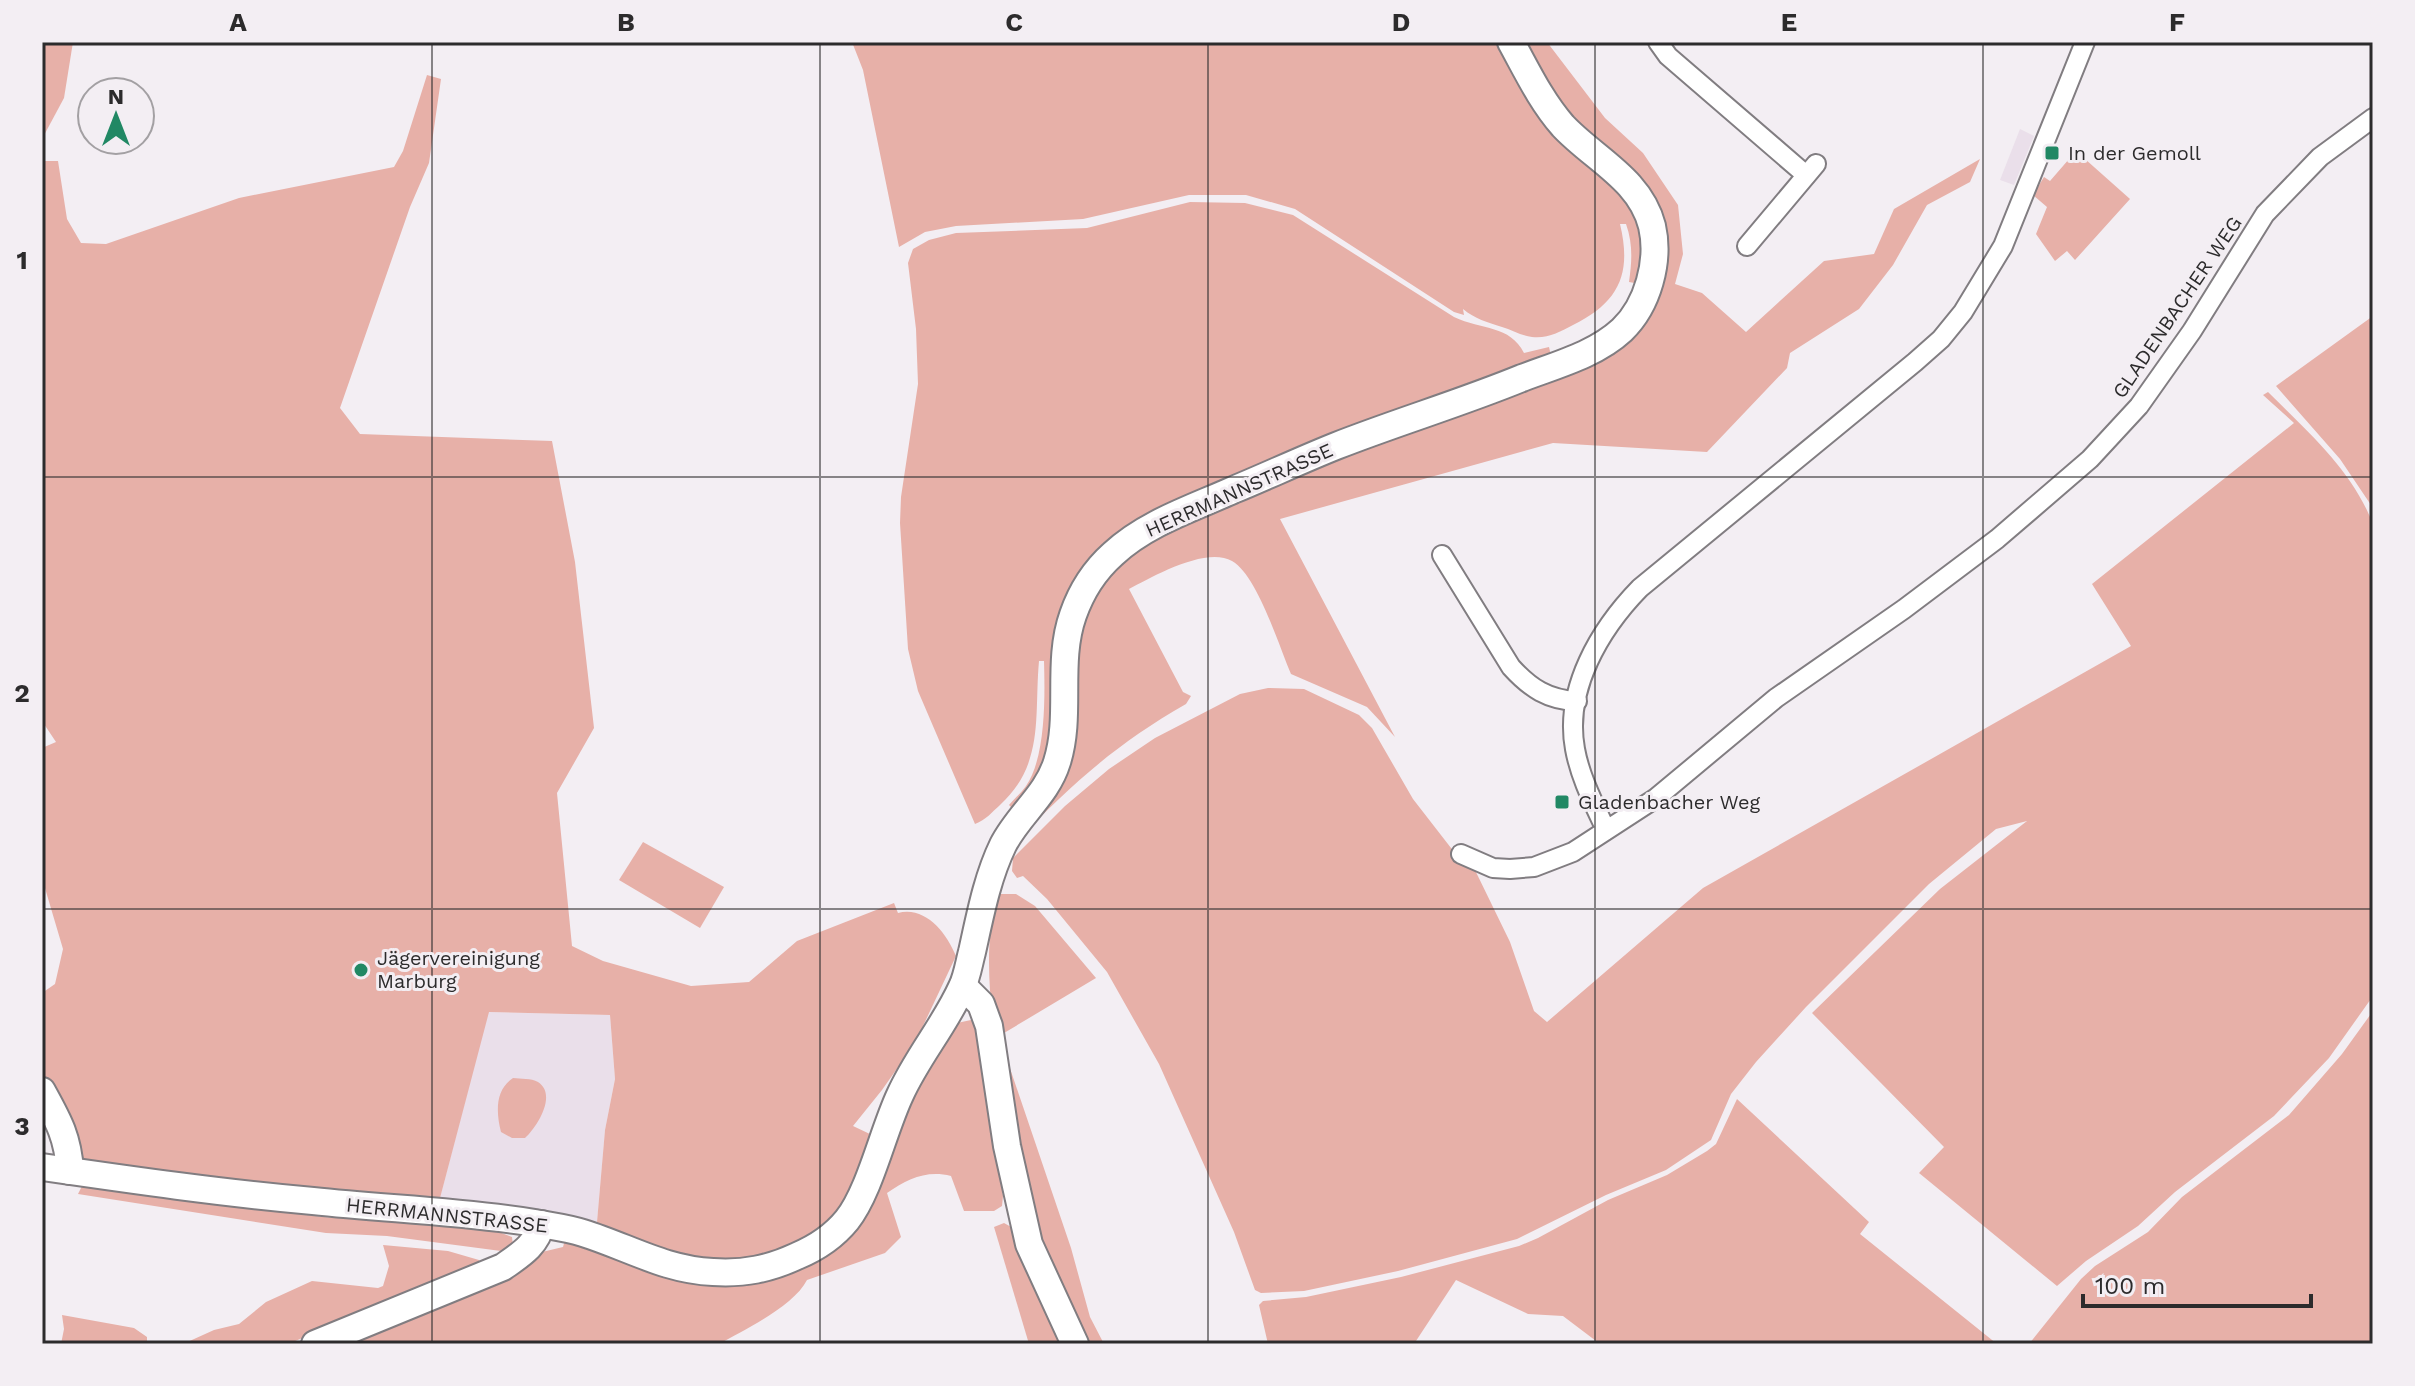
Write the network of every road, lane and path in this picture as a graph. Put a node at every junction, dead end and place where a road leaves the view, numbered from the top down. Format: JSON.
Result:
{"nodes":[{"id":1,"x":1511,"y":42,"type":"edge"},
{"id":2,"x":1658,"y":42,"type":"edge"},
{"id":3,"x":2085,"y":42,"type":"edge"},
{"id":4,"x":2373,"y":118,"type":"edge"},
{"id":5,"x":1747,"y":246,"type":"dead end"},
{"id":6,"x":1442,"y":555,"type":"dead end"},
{"id":7,"x":1577,"y":701,"type":"junction"},
{"id":8,"x":1606,"y":830,"type":"junction"},
{"id":9,"x":1461,"y":854,"type":"dead end"},
{"id":10,"x":963,"y":986,"type":"junction"},
{"id":11,"x":45,"y":1097,"type":"edge"},
{"id":12,"x":42,"y":1167,"type":"edge"},
{"id":13,"x":70,"y":1171,"type":"junction"},
{"id":14,"x":541,"y":1224,"type":"junction"},
{"id":15,"x":315,"y":1344,"type":"edge"},
{"id":16,"x":1075,"y":1344,"type":"edge"}],
"edges":[{"from":1,"to":10,"type":"street","name":"HERRMANNSTRASSE"},
{"from":2,"to":5,"type":"street"},
{"from":3,"to":7,"type":"street"},
{"from":4,"to":8,"type":"street","name":"GLADENBACHER WEG"},
{"from":6,"to":7,"type":"street"},
{"from":7,"to":8,"type":"street"},
{"from":8,"to":9,"type":"street","name":"GLADENBACHER WEG"},
{"from":10,"to":14,"type":"street","name":"HERRMANNSTRASSE"},
{"from":10,"to":16,"type":"street"},
{"from":11,"to":12,"type":"street"},
{"from":11,"to":13,"type":"street"},
{"from":12,"to":13,"type":"street","name":"HERRMANNSTRASSE"},
{"from":13,"to":14,"type":"street","name":"HERRMANNSTRASSE"},
{"from":14,"to":15,"type":"street"}]}
